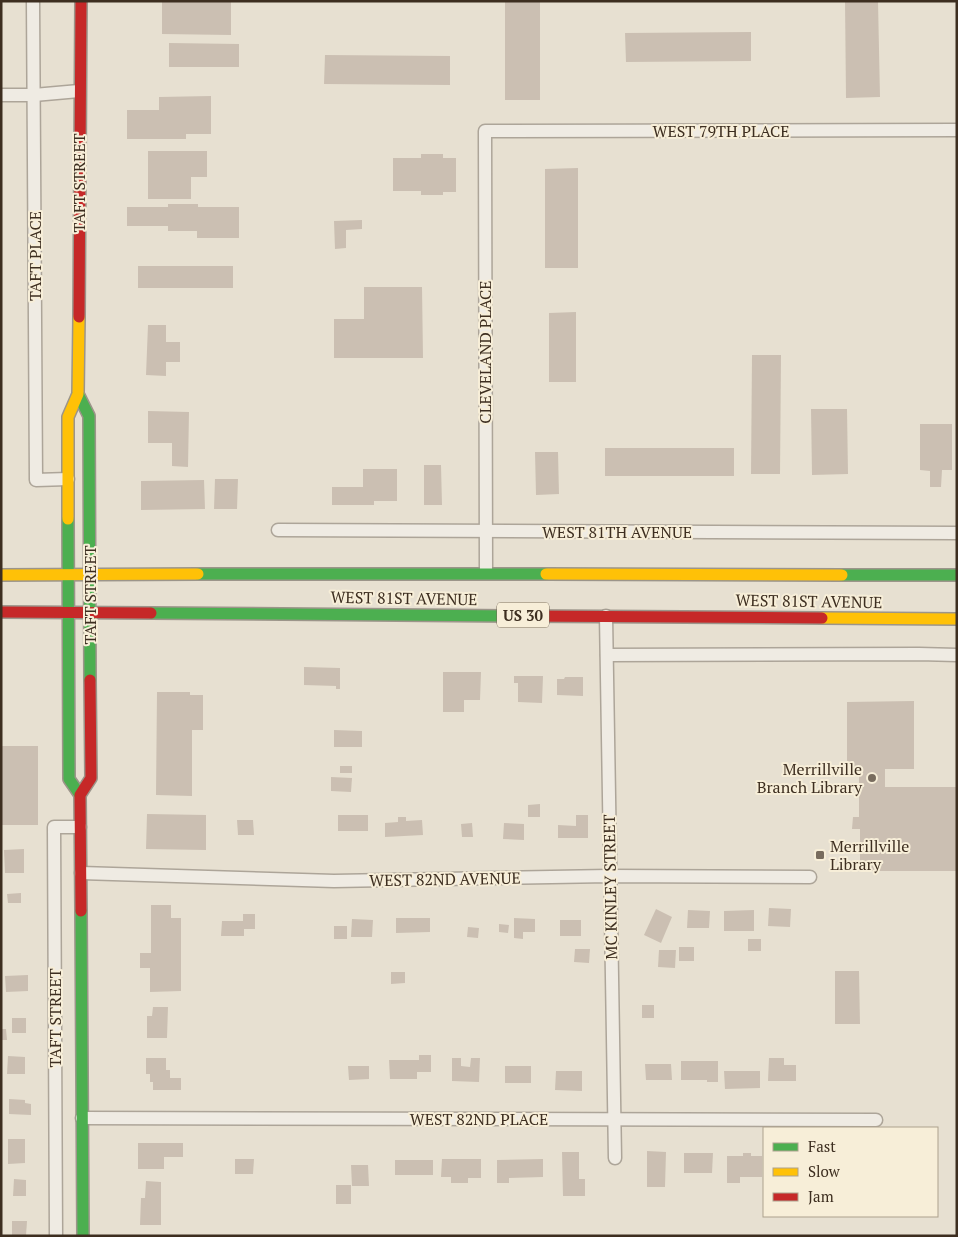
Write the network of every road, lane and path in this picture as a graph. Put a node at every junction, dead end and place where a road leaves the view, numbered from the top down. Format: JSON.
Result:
{"nodes":[{"id":1,"x":33,"y":1,"type":"edge"},
{"id":2,"x":81,"y":1,"type":"edge"},
{"id":3,"x":80,"y":91,"type":"junction"},
{"id":4,"x":1,"y":95,"type":"edge"},
{"id":5,"x":34,"y":95,"type":"junction"},
{"id":6,"x":957,"y":130,"type":"edge"},
{"id":7,"x":485,"y":131,"type":"joint"},
{"id":8,"x":78,"y":394,"type":"junction"},
{"id":9,"x":68,"y":479,"type":"junction"},
{"id":10,"x":278,"y":530,"type":"dead end"},
{"id":11,"x":486,"y":532,"type":"junction"},
{"id":12,"x":957,"y":533,"type":"edge"},
{"id":13,"x":69,"y":573,"type":"junction"},
{"id":14,"x":90,"y":573,"type":"junction"},
{"id":15,"x":486,"y":573,"type":"junction"},
{"id":16,"x":1,"y":575,"type":"edge"},
{"id":17,"x":957,"y":575,"type":"edge"},
{"id":18,"x":68,"y":611,"type":"junction"},
{"id":19,"x":90,"y":611,"type":"junction"},
{"id":20,"x":1,"y":612,"type":"edge"},
{"id":21,"x":606,"y":616,"type":"junction"},
{"id":22,"x":957,"y":619,"type":"edge"},
{"id":23,"x":607,"y":655,"type":"junction"},
{"id":24,"x":957,"y":656,"type":"edge"},
{"id":25,"x":80,"y":795,"type":"junction"},
{"id":26,"x":80,"y":827,"type":"junction"},
{"id":27,"x":81,"y":874,"type":"junction"},
{"id":28,"x":609,"y":876,"type":"junction"},
{"id":29,"x":810,"y":877,"type":"dead end"},
{"id":30,"x":82,"y":1118,"type":"junction"},
{"id":31,"x":615,"y":1120,"type":"junction"},
{"id":32,"x":876,"y":1120,"type":"dead end"},
{"id":33,"x":615,"y":1158,"type":"dead end"},
{"id":34,"x":56,"y":1236,"type":"edge"},
{"id":35,"x":83,"y":1236,"type":"edge"}],
"edges":[{"from":1,"to":5,"type":"street","name":"TAFT PLACE"},
{"from":2,"to":3,"type":"main road","name":"TAFT STREET"},
{"from":3,"to":5,"type":"street"},
{"from":3,"to":8,"type":"main road","name":"TAFT STREET"},
{"from":4,"to":5,"type":"street"},
{"from":5,"to":9,"type":"street","name":"TAFT PLACE"},
{"from":6,"to":7,"type":"street","name":"WEST 79TH PLACE"},
{"from":7,"to":11,"type":"street","name":"CLEVELAND PLACE"},
{"from":8,"to":9,"type":"main road","name":"TAFT STREET"},
{"from":8,"to":14,"type":"main road","name":"TAFT STREET"},
{"from":9,"to":13,"type":"main road","name":"TAFT STREET"},
{"from":10,"to":11,"type":"street","name":"WEST 81TH AVENUE"},
{"from":11,"to":12,"type":"street","name":"WEST 81TH AVENUE"},
{"from":11,"to":15,"type":"street","name":"CLEVELAND PLACE"},
{"from":13,"to":14,"type":"main road","name":"WEST 81ST AVENUE"},
{"from":13,"to":16,"type":"main road","name":"WEST 81ST AVENUE"},
{"from":13,"to":18,"type":"main road","name":"TAFT STREET"},
{"from":14,"to":15,"type":"main road","name":"WEST 81ST AVENUE"},
{"from":14,"to":19,"type":"main road","name":"TAFT STREET"},
{"from":15,"to":17,"type":"main road","name":"WEST 81ST AVENUE"},
{"from":18,"to":19,"type":"main road","name":"WEST 81ST AVENUE","number":"US 30"},
{"from":18,"to":20,"type":"main road","name":"WEST 81ST AVENUE","number":"US 30"},
{"from":18,"to":25,"type":"main road","name":"TAFT STREET"},
{"from":19,"to":21,"type":"main road","name":"WEST 81ST AVENUE","number":"US 30"},
{"from":19,"to":25,"type":"main road","name":"TAFT STREET"},
{"from":21,"to":22,"type":"main road","name":"WEST 81ST AVENUE","number":"US 30"},
{"from":21,"to":23,"type":"street","name":"MC KINLEY STREET"},
{"from":23,"to":24,"type":"street"},
{"from":23,"to":28,"type":"street","name":"MC KINLEY STREET"},
{"from":25,"to":26,"type":"main road","name":"TAFT STREET"},
{"from":26,"to":27,"type":"main road","name":"TAFT STREET"},
{"from":26,"to":34,"type":"street","name":"TAFT STREET"},
{"from":27,"to":28,"type":"street","name":"WEST 82ND AVENUE"},
{"from":27,"to":30,"type":"main road","name":"TAFT STREET"},
{"from":28,"to":29,"type":"street","name":"WEST 82ND AVENUE"},
{"from":28,"to":31,"type":"street","name":"MC KINLEY STREET"},
{"from":30,"to":31,"type":"street","name":"WEST 82ND PLACE"},
{"from":30,"to":35,"type":"main road","name":"TAFT STREET"},
{"from":31,"to":32,"type":"street","name":"WEST 82ND PLACE"},
{"from":31,"to":33,"type":"street","name":"MC KINLEY STREET"}]}
